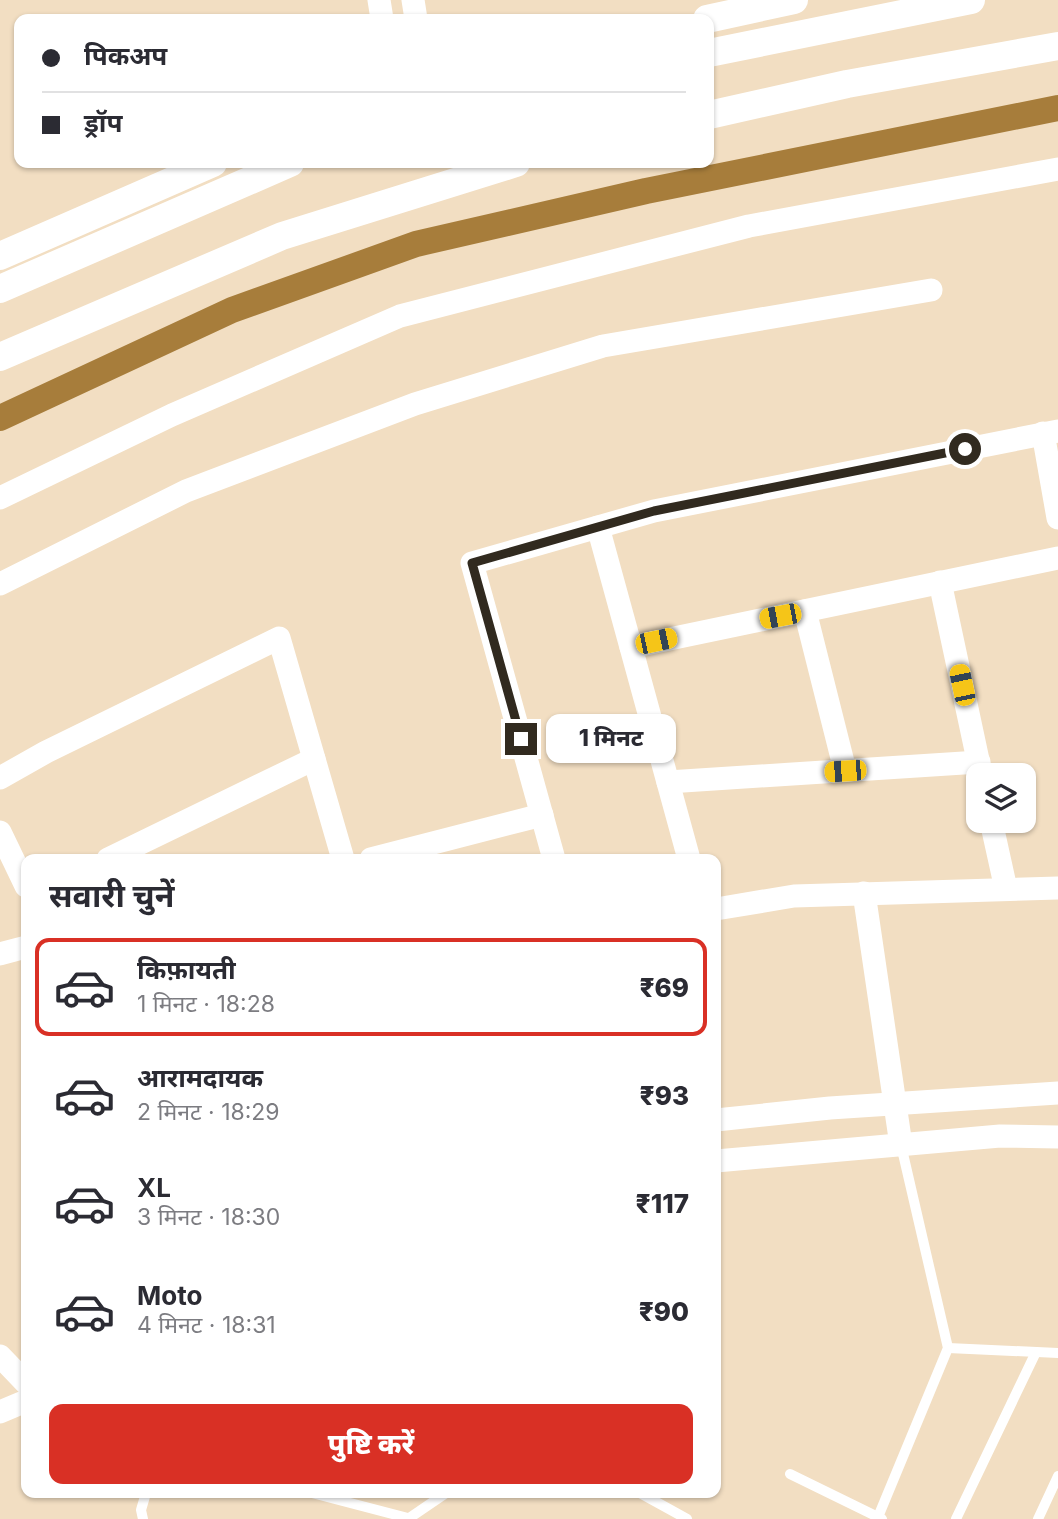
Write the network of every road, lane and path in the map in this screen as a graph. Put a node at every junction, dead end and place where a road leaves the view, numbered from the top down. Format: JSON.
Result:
{"nodes":[{"id":1,"x":794,"y":0,"type":"edge"},
{"id":2,"x":971,"y":0,"type":"edge"},
{"id":3,"x":937,"y":3,"type":"edge"},
{"id":4,"x":714,"y":17,"type":"edge"},
{"id":5,"x":1058,"y":46,"type":"edge"},
{"id":6,"x":714,"y":53,"type":"edge"},
{"id":7,"x":714,"y":114,"type":"edge"},
{"id":8,"x":202,"y":168,"type":"edge"},
{"id":9,"x":278,"y":168,"type":"edge"},
{"id":10,"x":500,"y":168,"type":"edge"},
{"id":11,"x":1058,"y":169,"type":"edge"},
{"id":12,"x":0,"y":256,"type":"edge"},
{"id":13,"x":0,"y":289,"type":"edge"},
{"id":14,"x":931,"y":290,"type":"dead end"},
{"id":15,"x":0,"y":357,"type":"edge"},
{"id":16,"x":1051,"y":432,"type":"edge"},
{"id":17,"x":0,"y":498,"type":"edge"},
{"id":18,"x":1058,"y":518,"type":"edge"},
{"id":19,"x":598,"y":527,"type":"junction"},
{"id":20,"x":1058,"y":558,"type":"edge"},
{"id":21,"x":940,"y":582,"type":"junction"},
{"id":22,"x":0,"y":584,"type":"edge"},
{"id":23,"x":805,"y":611,"type":"junction"},
{"id":24,"x":631,"y":646,"type":"junction"},
{"id":25,"x":314,"y":759,"type":"junction"},
{"id":26,"x":979,"y":763,"type":"edge"},
{"id":27,"x":966,"y":768,"type":"edge"},
{"id":28,"x":845,"y":771,"type":"junction"},
{"id":29,"x":0,"y":778,"type":"edge"},
{"id":30,"x":668,"y":782,"type":"junction"},
{"id":31,"x":542,"y":815,"type":"junction"},
{"id":32,"x":0,"y":832,"type":"edge"},
{"id":33,"x":994,"y":833,"type":"edge"},
{"id":34,"x":117,"y":854,"type":"edge"},
{"id":35,"x":342,"y":854,"type":"edge"},
{"id":36,"x":390,"y":854,"type":"edge"},
{"id":37,"x":553,"y":854,"type":"edge"},
{"id":38,"x":689,"y":854,"type":"edge"},
{"id":39,"x":21,"y":876,"type":"edge"},
{"id":40,"x":1058,"y":888,"type":"edge"},
{"id":41,"x":1006,"y":889,"type":"junction"},
{"id":42,"x":864,"y":894,"type":"junction"},
{"id":43,"x":721,"y":908,"type":"edge"},
{"id":44,"x":21,"y":948,"type":"edge"},
{"id":45,"x":0,"y":954,"type":"edge"},
{"id":46,"x":1058,"y":1093,"type":"edge"},
{"id":47,"x":895,"y":1103,"type":"junction"},
{"id":48,"x":721,"y":1120,"type":"edge"},
{"id":49,"x":1058,"y":1137,"type":"edge"},
{"id":50,"x":901,"y":1145,"type":"junction"},
{"id":51,"x":721,"y":1161,"type":"edge"},
{"id":52,"x":948,"y":1348,"type":"junction"},
{"id":53,"x":1036,"y":1352,"type":"junction"},
{"id":54,"x":1058,"y":1353,"type":"edge"},
{"id":55,"x":21,"y":1403,"type":"edge"},
{"id":56,"x":0,"y":1412,"type":"edge"},
{"id":57,"x":790,"y":1474,"type":"dead end"},
{"id":58,"x":1058,"y":1476,"type":"edge"},
{"id":59,"x":145,"y":1498,"type":"edge"},
{"id":60,"x":330,"y":1498,"type":"edge"},
{"id":61,"x":439,"y":1498,"type":"edge"},
{"id":62,"x":649,"y":1498,"type":"edge"},
{"id":63,"x":880,"y":1518,"type":"edge"},
{"id":64,"x":143,"y":1519,"type":"edge"},
{"id":65,"x":408,"y":1519,"type":"edge"},
{"id":66,"x":687,"y":1519,"type":"edge"},
{"id":67,"x":956,"y":1519,"type":"edge"},
{"id":68,"x":1038,"y":1519,"type":"edge"}],
"edges":[{"from":1,"to":4,"type":"street"},
{"from":2,"to":3,"type":"street"},
{"from":3,"to":6,"type":"street"},
{"from":5,"to":7,"type":"street"},
{"from":8,"to":12,"type":"street"},
{"from":9,"to":13,"type":"street"},
{"from":10,"to":15,"type":"street"},
{"from":11,"to":17,"type":"street"},
{"from":14,"to":22,"type":"street"},
{"from":16,"to":18,"type":"street"},
{"from":16,"to":19,"type":"street"},
{"from":19,"to":24,"type":"street"},
{"from":19,"to":31,"type":"street"},
{"from":20,"to":21,"type":"street"},
{"from":21,"to":23,"type":"street"},
{"from":21,"to":26,"type":"street"},
{"from":23,"to":24,"type":"street"},
{"from":23,"to":28,"type":"street"},
{"from":24,"to":30,"type":"street"},
{"from":25,"to":29,"type":"street"},
{"from":25,"to":34,"type":"street"},
{"from":25,"to":35,"type":"street"},
{"from":27,"to":28,"type":"street"},
{"from":28,"to":30,"type":"street"},
{"from":30,"to":38,"type":"street"},
{"from":31,"to":36,"type":"street"},
{"from":31,"to":37,"type":"street"},
{"from":32,"to":39,"type":"street"},
{"from":33,"to":41,"type":"street"},
{"from":40,"to":41,"type":"street"},
{"from":41,"to":42,"type":"street"},
{"from":42,"to":43,"type":"street"},
{"from":42,"to":47,"type":"street"},
{"from":44,"to":45,"type":"street"},
{"from":46,"to":47,"type":"street"},
{"from":47,"to":48,"type":"street"},
{"from":47,"to":50,"type":"street"},
{"from":49,"to":50,"type":"street"},
{"from":50,"to":51,"type":"street"},
{"from":50,"to":52,"type":"lane"},
{"from":52,"to":53,"type":"lane"},
{"from":52,"to":63,"type":"lane"},
{"from":53,"to":54,"type":"lane"},
{"from":53,"to":67,"type":"lane"},
{"from":55,"to":56,"type":"street"},
{"from":57,"to":63,"type":"lane"},
{"from":58,"to":68,"type":"lane"},
{"from":59,"to":64,"type":"lane"},
{"from":60,"to":65,"type":"lane"},
{"from":61,"to":65,"type":"lane"},
{"from":62,"to":66,"type":"lane"}]}
